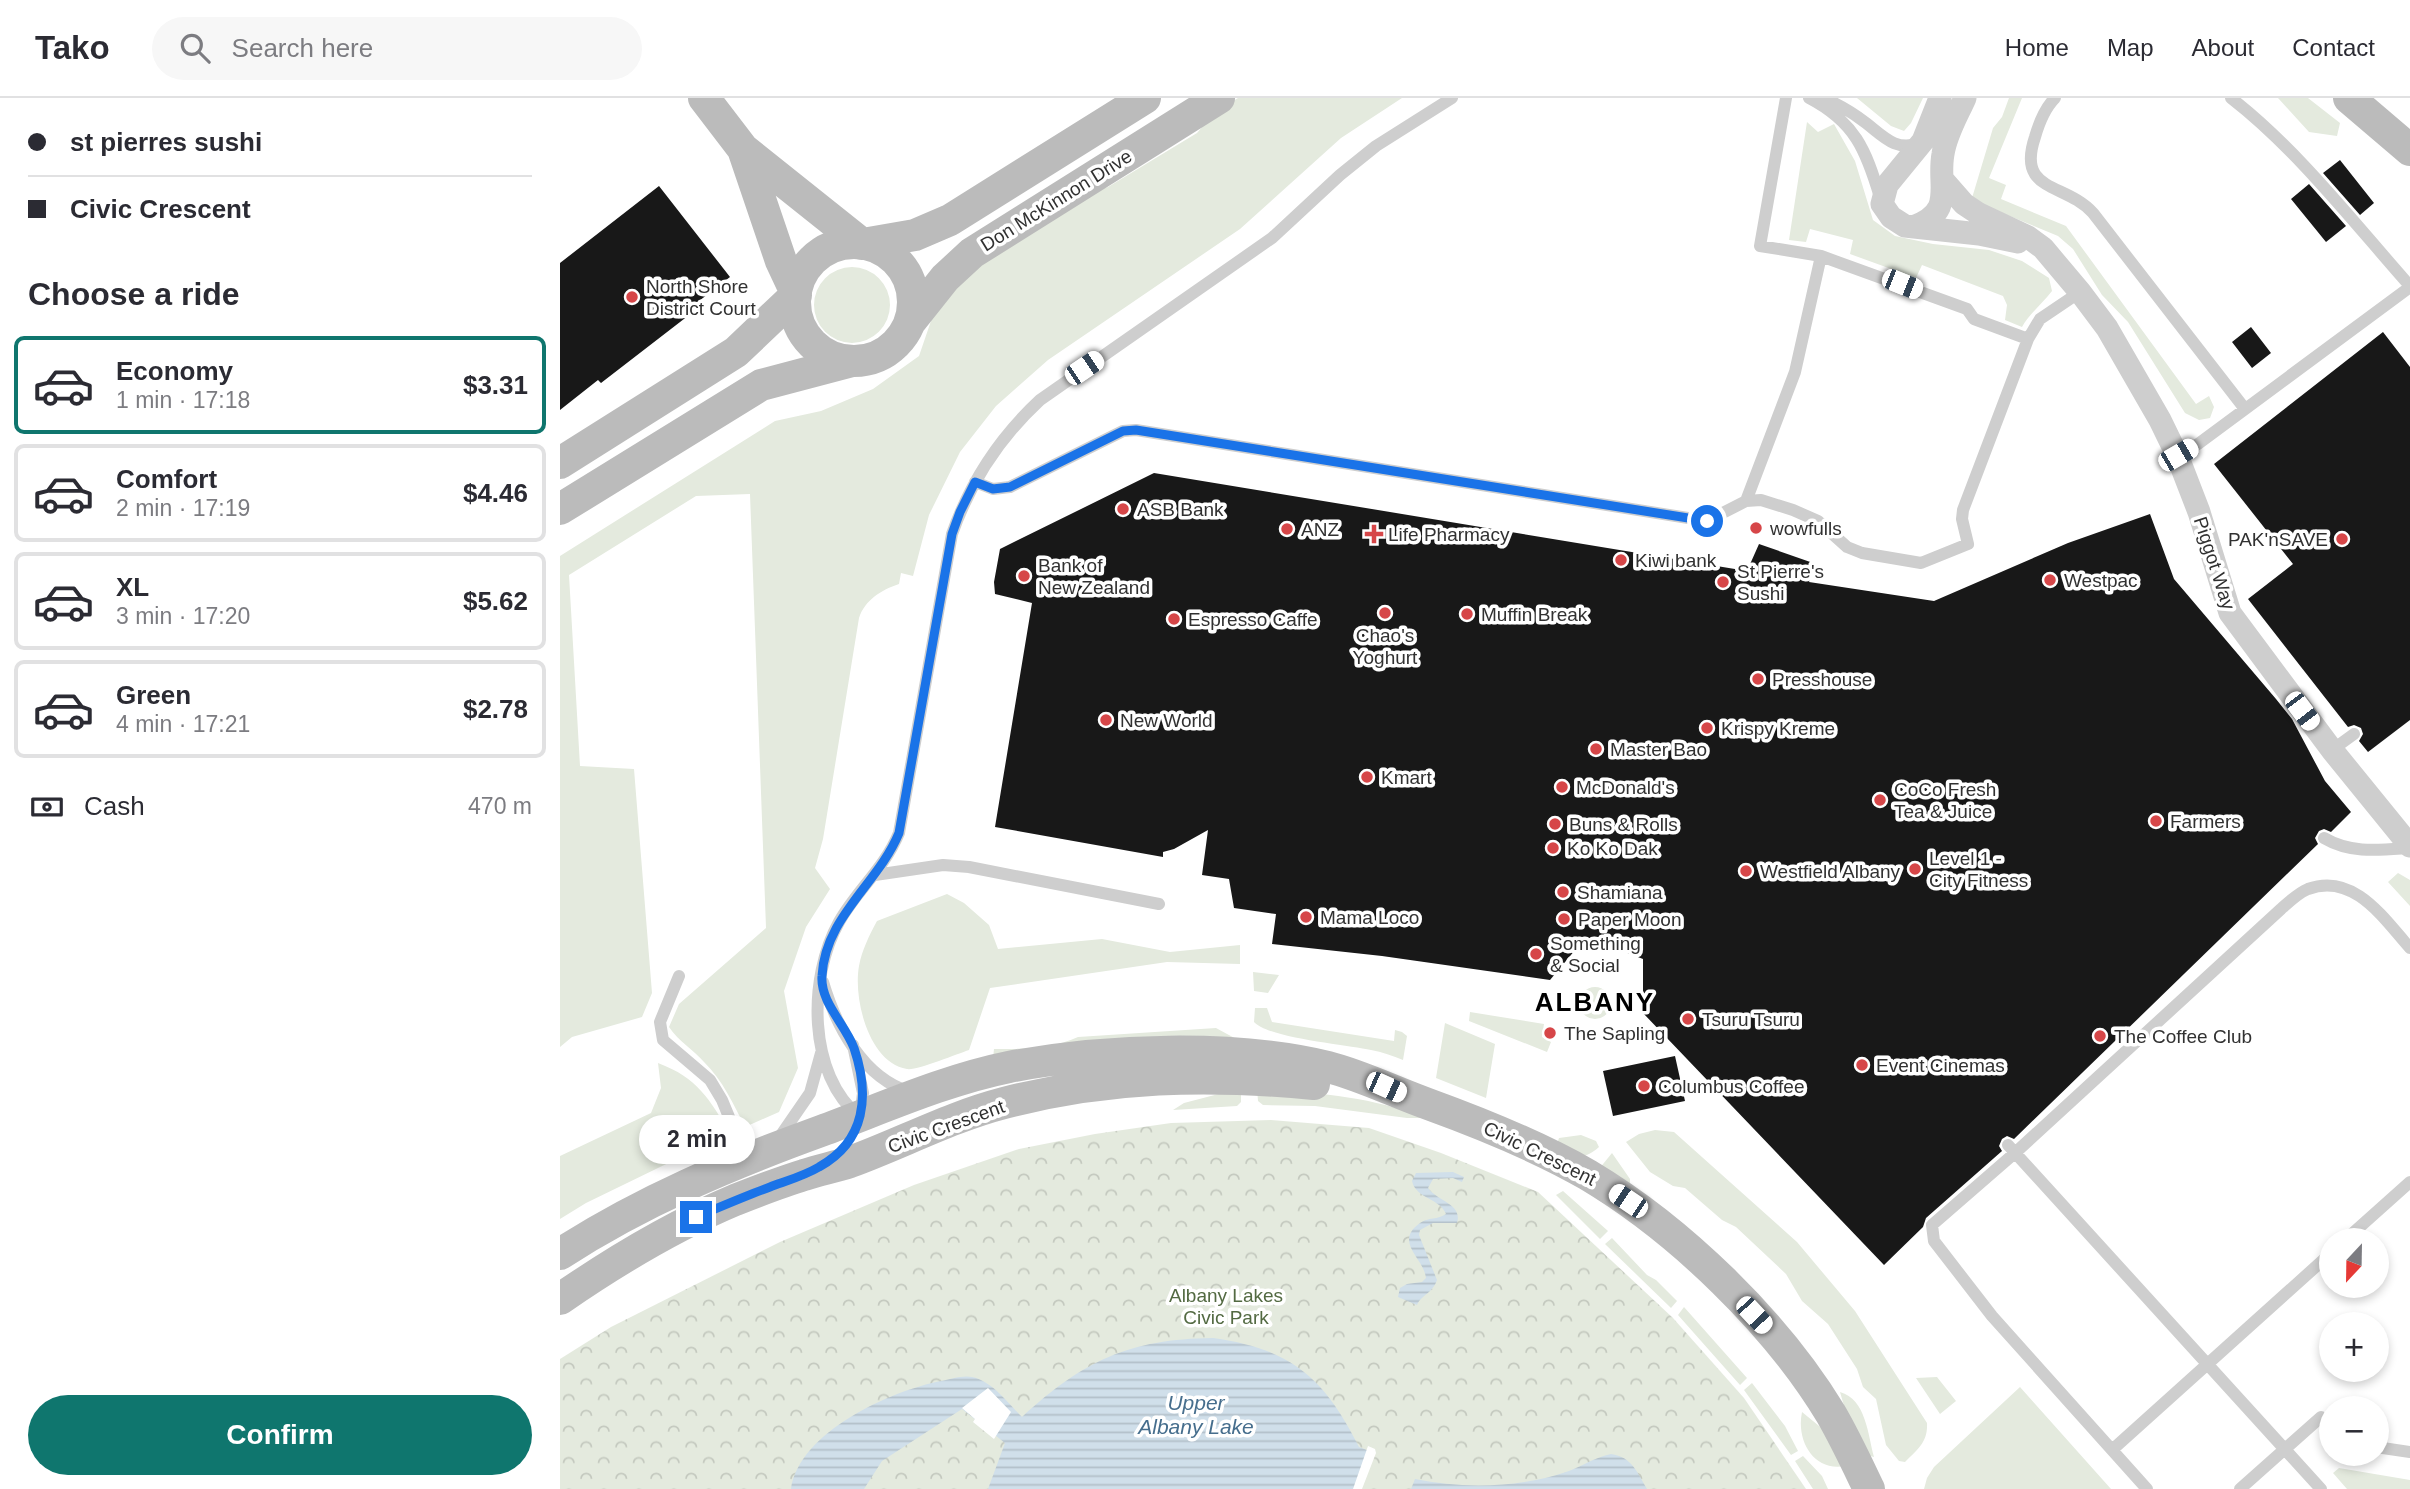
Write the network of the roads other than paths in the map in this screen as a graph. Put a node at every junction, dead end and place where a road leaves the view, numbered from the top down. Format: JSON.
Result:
{"nodes":[{"id":1,"x":704,"y":98,"type":"edge"},
{"id":2,"x":1144,"y":98,"type":"edge"},
{"id":3,"x":1219,"y":98,"type":"edge"},
{"id":4,"x":1452,"y":98,"type":"edge"},
{"id":5,"x":1786,"y":98,"type":"edge"},
{"id":6,"x":1809,"y":98,"type":"edge"},
{"id":7,"x":1823,"y":98,"type":"edge"},
{"id":8,"x":1940,"y":98,"type":"edge"},
{"id":9,"x":1965,"y":98,"type":"edge"},
{"id":10,"x":2055,"y":98,"type":"edge"},
{"id":11,"x":2231,"y":98,"type":"edge"},
{"id":12,"x":2348,"y":98,"type":"edge"},
{"id":13,"x":1923,"y":141,"type":"junction"},
{"id":14,"x":744,"y":149,"type":"junction"},
{"id":15,"x":2410,"y":150,"type":"edge"},
{"id":16,"x":1943,"y":180,"type":"junction"},
{"id":17,"x":1882,"y":204,"type":"junction"},
{"id":18,"x":1913,"y":227,"type":"junction"},
{"id":19,"x":863,"y":244,"type":"junction"},
{"id":20,"x":1821,"y":256,"type":"junction"},
{"id":21,"x":2053,"y":260,"type":"junction"},
{"id":22,"x":2410,"y":286,"type":"edge"},
{"id":23,"x":2080,"y":292,"type":"junction"},
{"id":24,"x":796,"y":294,"type":"junction"},
{"id":25,"x":910,"y":322,"type":"junction"},
{"id":26,"x":2028,"y":339,"type":"junction"},
{"id":27,"x":852,"y":361,"type":"junction"},
{"id":28,"x":2245,"y":409,"type":"junction"},
{"id":29,"x":2178,"y":455,"type":"junction"},
{"id":30,"x":560,"y":463,"type":"edge"},
{"id":31,"x":975,"y":482,"type":"junction"},
{"id":32,"x":1746,"y":501,"type":"junction"},
{"id":33,"x":560,"y":509,"type":"edge"},
{"id":34,"x":2354,"y":734,"type":"dead end"},
{"id":35,"x":2332,"y":750,"type":"junction"},
{"id":36,"x":2324,"y":838,"type":"dead end"},
{"id":37,"x":2410,"y":847,"type":"edge"},
{"id":38,"x":875,"y":876,"type":"junction"},
{"id":39,"x":1159,"y":904,"type":"dead end"},
{"id":40,"x":2410,"y":948,"type":"edge"},
{"id":41,"x":679,"y":976,"type":"dead end"},
{"id":42,"x":821,"y":978,"type":"junction"},
{"id":43,"x":853,"y":1045,"type":"junction"},
{"id":44,"x":821,"y":1053,"type":"junction"},
{"id":45,"x":919,"y":1094,"type":"junction"},
{"id":46,"x":1406,"y":1096,"type":"junction"},
{"id":47,"x":860,"y":1117,"type":"junction"},
{"id":48,"x":937,"y":1125,"type":"junction"},
{"id":49,"x":2012,"y":1148,"type":"junction"},
{"id":50,"x":758,"y":1154,"type":"junction"},
{"id":51,"x":806,"y":1174,"type":"junction"},
{"id":52,"x":2410,"y":1182,"type":"edge"},
{"id":53,"x":2359,"y":1228,"type":"edge"},
{"id":54,"x":560,"y":1254,"type":"edge"},
{"id":55,"x":2319,"y":1264,"type":"edge"},
{"id":56,"x":560,"y":1299,"type":"edge"},
{"id":57,"x":2207,"y":1364,"type":"junction"},
{"id":58,"x":2319,"y":1419,"type":"edge"},
{"id":59,"x":2285,"y":1449,"type":"junction"},
{"id":60,"x":2389,"y":1449,"type":"edge"},
{"id":61,"x":2112,"y":1450,"type":"junction"},
{"id":62,"x":2410,"y":1452,"type":"edge"},
{"id":63,"x":1869,"y":1489,"type":"edge"},
{"id":64,"x":2147,"y":1489,"type":"edge"},
{"id":65,"x":2240,"y":1489,"type":"edge"},
{"id":66,"x":2321,"y":1489,"type":"edge"}],
"edges":[{"from":1,"to":14,"type":"street"},
{"from":2,"to":19,"type":"street","name":"Don McKinnon Drive"},
{"from":3,"to":25,"type":"street","name":"Don McKinnon Drive"},
{"from":4,"to":31,"type":"lane"},
{"from":5,"to":20,"type":"lane"},
{"from":6,"to":17,"type":"lane"},
{"from":7,"to":13,"type":"lane"},
{"from":8,"to":13,"type":"street"},
{"from":9,"to":16,"type":"street"},
{"from":10,"to":28,"type":"lane"},
{"from":11,"to":22,"type":"lane"},
{"from":12,"to":15,"type":"street"},
{"from":13,"to":17,"type":"street"},
{"from":14,"to":19,"type":"street"},
{"from":14,"to":24,"type":"street"},
{"from":16,"to":18,"type":"street"},
{"from":16,"to":21,"type":"street","name":"Piggot Way"},
{"from":17,"to":18,"type":"street","name":"Piggot Way"},
{"from":18,"to":21,"type":"street","name":"Piggot Way"},
{"from":19,"to":24,"type":"street"},
{"from":19,"to":25,"type":"street"},
{"from":20,"to":26,"type":"lane"},
{"from":20,"to":32,"type":"lane"},
{"from":21,"to":23,"type":"street","name":"Piggot Way"},
{"from":22,"to":28,"type":"lane"},
{"from":23,"to":26,"type":"lane"},
{"from":23,"to":29,"type":"street","name":"Piggot Way"},
{"from":24,"to":27,"type":"street"},
{"from":24,"to":30,"type":"street"},
{"from":25,"to":27,"type":"street"},
{"from":26,"to":32,"type":"lane"},
{"from":27,"to":33,"type":"street"},
{"from":28,"to":29,"type":"lane"},
{"from":29,"to":35,"type":"street","name":"Piggot Way"},
{"from":31,"to":32,"type":"lane"},
{"from":31,"to":38,"type":"lane"},
{"from":34,"to":35,"type":"lane"},
{"from":35,"to":37,"type":"street","name":"Piggot Way"},
{"from":36,"to":37,"type":"lane"},
{"from":38,"to":39,"type":"lane"},
{"from":38,"to":42,"type":"lane"},
{"from":40,"to":49,"type":"lane"},
{"from":41,"to":50,"type":"lane"},
{"from":42,"to":43,"type":"lane"},
{"from":42,"to":44,"type":"lane"},
{"from":43,"to":45,"type":"lane"},
{"from":43,"to":47,"type":"lane"},
{"from":44,"to":47,"type":"lane"},
{"from":44,"to":50,"type":"lane"},
{"from":45,"to":46,"type":"street","name":"Civic Crescent"},
{"from":45,"to":47,"type":"street","name":"Civic Crescent"},
{"from":46,"to":48,"type":"street","name":"Civic Crescent"},
{"from":46,"to":63,"type":"street","name":"Civic Crescent"},
{"from":47,"to":48,"type":"street"},
{"from":47,"to":50,"type":"street","name":"Civic Crescent"},
{"from":47,"to":51,"type":"street"},
{"from":48,"to":51,"type":"street","name":"Civic Crescent"},
{"from":49,"to":57,"type":"lane"},
{"from":49,"to":61,"type":"lane"},
{"from":50,"to":54,"type":"street","name":"Civic Crescent"},
{"from":51,"to":56,"type":"street","name":"Civic Crescent"},
{"from":52,"to":53,"type":"lane"},
{"from":55,"to":57,"type":"lane"},
{"from":57,"to":59,"type":"lane"},
{"from":57,"to":61,"type":"lane"},
{"from":58,"to":59,"type":"lane"},
{"from":59,"to":65,"type":"lane"},
{"from":59,"to":66,"type":"lane"},
{"from":60,"to":62,"type":"lane"},
{"from":61,"to":64,"type":"lane"}]}
